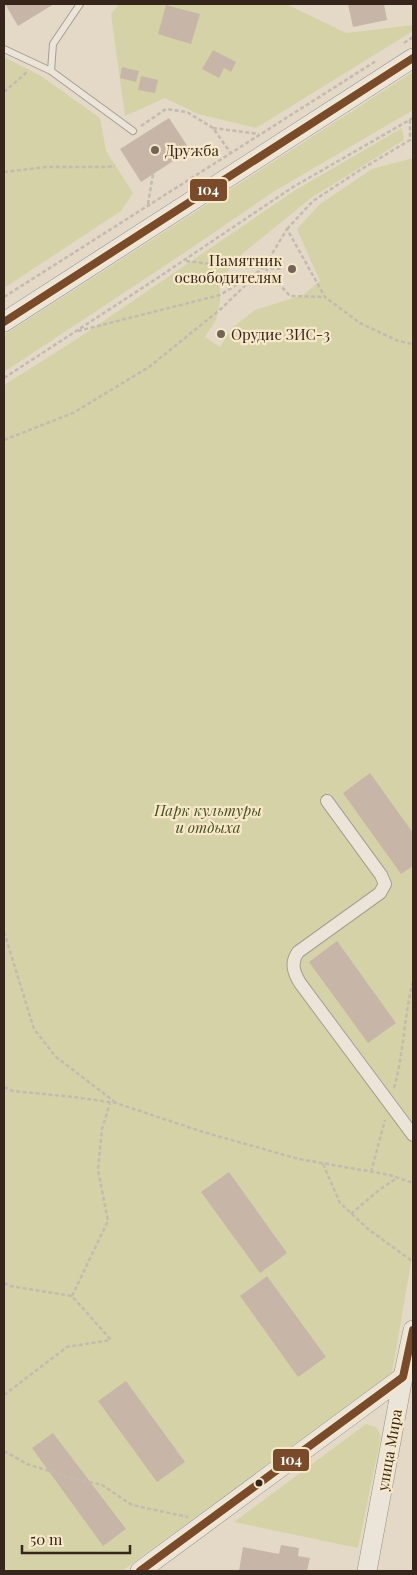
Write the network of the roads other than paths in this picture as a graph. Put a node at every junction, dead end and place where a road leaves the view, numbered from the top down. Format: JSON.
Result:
{"nodes":[{"id":1,"x":80,"y":4,"type":"edge"},
{"id":2,"x":4,"y":49,"type":"edge"},
{"id":3,"x":413,"y":58,"type":"edge"},
{"id":4,"x":51,"y":71,"type":"junction"},
{"id":5,"x":133,"y":131,"type":"road end"},
{"id":6,"x":4,"y":322,"type":"edge"},
{"id":7,"x":327,"y":802,"type":"dead end"},
{"id":8,"x":413,"y":1135,"type":"edge"},
{"id":9,"x":413,"y":1330,"type":"edge"},
{"id":10,"x":403,"y":1377,"type":"junction"},
{"id":11,"x":140,"y":1571,"type":"edge"},
{"id":12,"x":367,"y":1571,"type":"edge"}],
"edges":[{"from":1,"to":4,"type":"lane"},
{"from":2,"to":4,"type":"lane"},
{"from":3,"to":6,"type":"street"},
{"from":4,"to":5,"type":"lane"},
{"from":7,"to":8,"type":"street"},
{"from":9,"to":10,"type":"street","name":"улица Мира"},
{"from":10,"to":11,"type":"street"},
{"from":10,"to":12,"type":"street","name":"улица Мира"}]}
